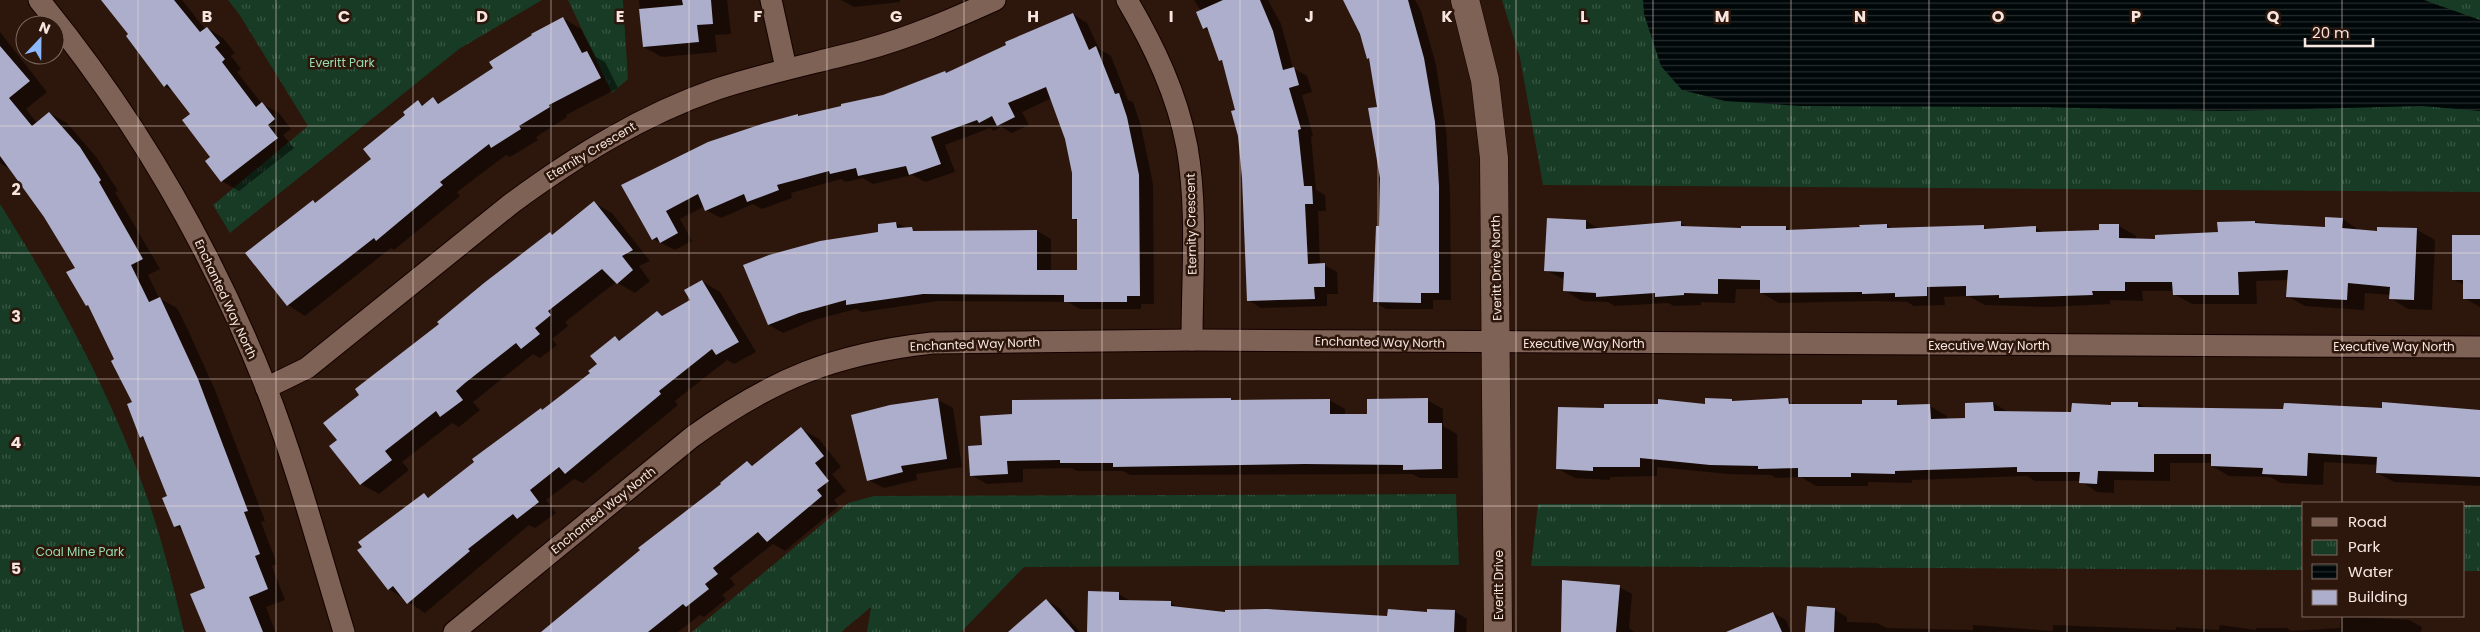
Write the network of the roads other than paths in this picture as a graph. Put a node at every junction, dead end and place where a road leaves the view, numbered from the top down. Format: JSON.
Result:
{"nodes":[{"id":1,"x":39,"y":0,"type":"edge"},
{"id":2,"x":771,"y":0,"type":"edge"},
{"id":3,"x":995,"y":0,"type":"edge"},
{"id":4,"x":1127,"y":0,"type":"edge"},
{"id":5,"x":1465,"y":0,"type":"edge"},
{"id":6,"x":786,"y":68,"type":"junction"},
{"id":7,"x":1192,"y":340,"type":"junction"},
{"id":8,"x":1497,"y":343,"type":"junction"},
{"id":9,"x":2480,"y":347,"type":"edge"},
{"id":10,"x":266,"y":388,"type":"junction"},
{"id":11,"x":1498,"y":539,"type":"joint"},
{"id":12,"x":344,"y":632,"type":"edge"},
{"id":13,"x":454,"y":632,"type":"edge"},
{"id":14,"x":1498,"y":632,"type":"edge"}],
"edges":[{"from":1,"to":10,"type":"street","name":"Enchanted Way North"},
{"from":2,"to":6,"type":"street"},
{"from":3,"to":6,"type":"street","name":"Eternity Crescent"},
{"from":4,"to":7,"type":"street","name":"Eternity Crescent"},
{"from":5,"to":8,"type":"street","name":"Everitt Drive North"},
{"from":6,"to":10,"type":"street","name":"Eternity Crescent"},
{"from":7,"to":8,"type":"street","name":"Enchanted Way North"},
{"from":7,"to":13,"type":"street","name":"Enchanted Way North"},
{"from":8,"to":9,"type":"street","name":"Executive Way North"},
{"from":8,"to":11,"type":"street","name":"Everitt Drive North"},
{"from":10,"to":12,"type":"street","name":"Enchanted Way North"},
{"from":11,"to":14,"type":"street","name":"Everitt Drive"}]}
